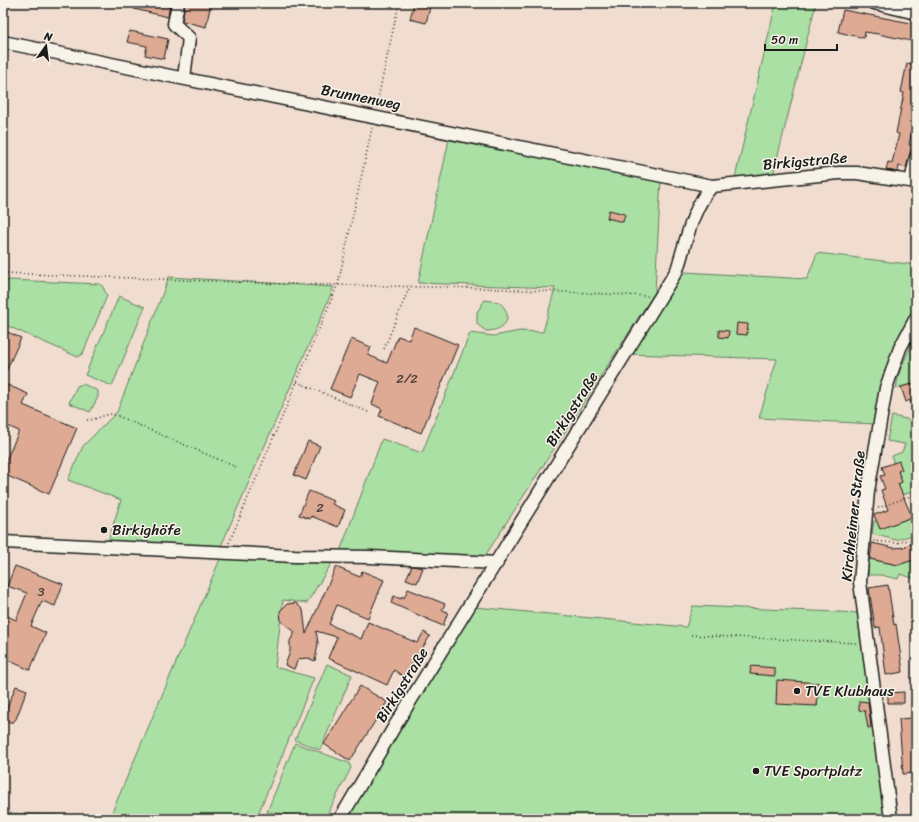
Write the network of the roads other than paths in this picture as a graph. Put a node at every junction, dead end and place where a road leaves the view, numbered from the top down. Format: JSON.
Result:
{"nodes":[{"id":1,"x":178,"y":3,"type":"edge"},
{"id":2,"x":874,"y":3,"type":"edge"},
{"id":3,"x":916,"y":13,"type":"edge"},
{"id":4,"x":3,"y":42,"type":"edge"},
{"id":5,"x":184,"y":78,"type":"junction"},
{"id":6,"x":916,"y":158,"type":"edge"},
{"id":7,"x":913,"y":181,"type":"edge"},
{"id":8,"x":712,"y":186,"type":"junction"},
{"id":9,"x":916,"y":318,"type":"edge"},
{"id":10,"x":3,"y":542,"type":"edge"},
{"id":11,"x":497,"y":563,"type":"junction"},
{"id":12,"x":340,"y":819,"type":"edge"},
{"id":13,"x":891,"y":819,"type":"edge"}],
"edges":[{"from":1,"to":5,"type":"street"},
{"from":2,"to":3,"type":"street"},
{"from":4,"to":5,"type":"street","name":"Brunnenweg"},
{"from":5,"to":8,"type":"street","name":"Brunnenweg"},
{"from":6,"to":7,"type":"street"},
{"from":7,"to":8,"type":"street","name":"Birkigstraße"},
{"from":8,"to":11,"type":"street","name":"Birkigstraße"},
{"from":9,"to":13,"type":"street","name":"Kirchheimer Straße"},
{"from":10,"to":11,"type":"street"},
{"from":11,"to":12,"type":"street","name":"Birkigstraße"}]}
